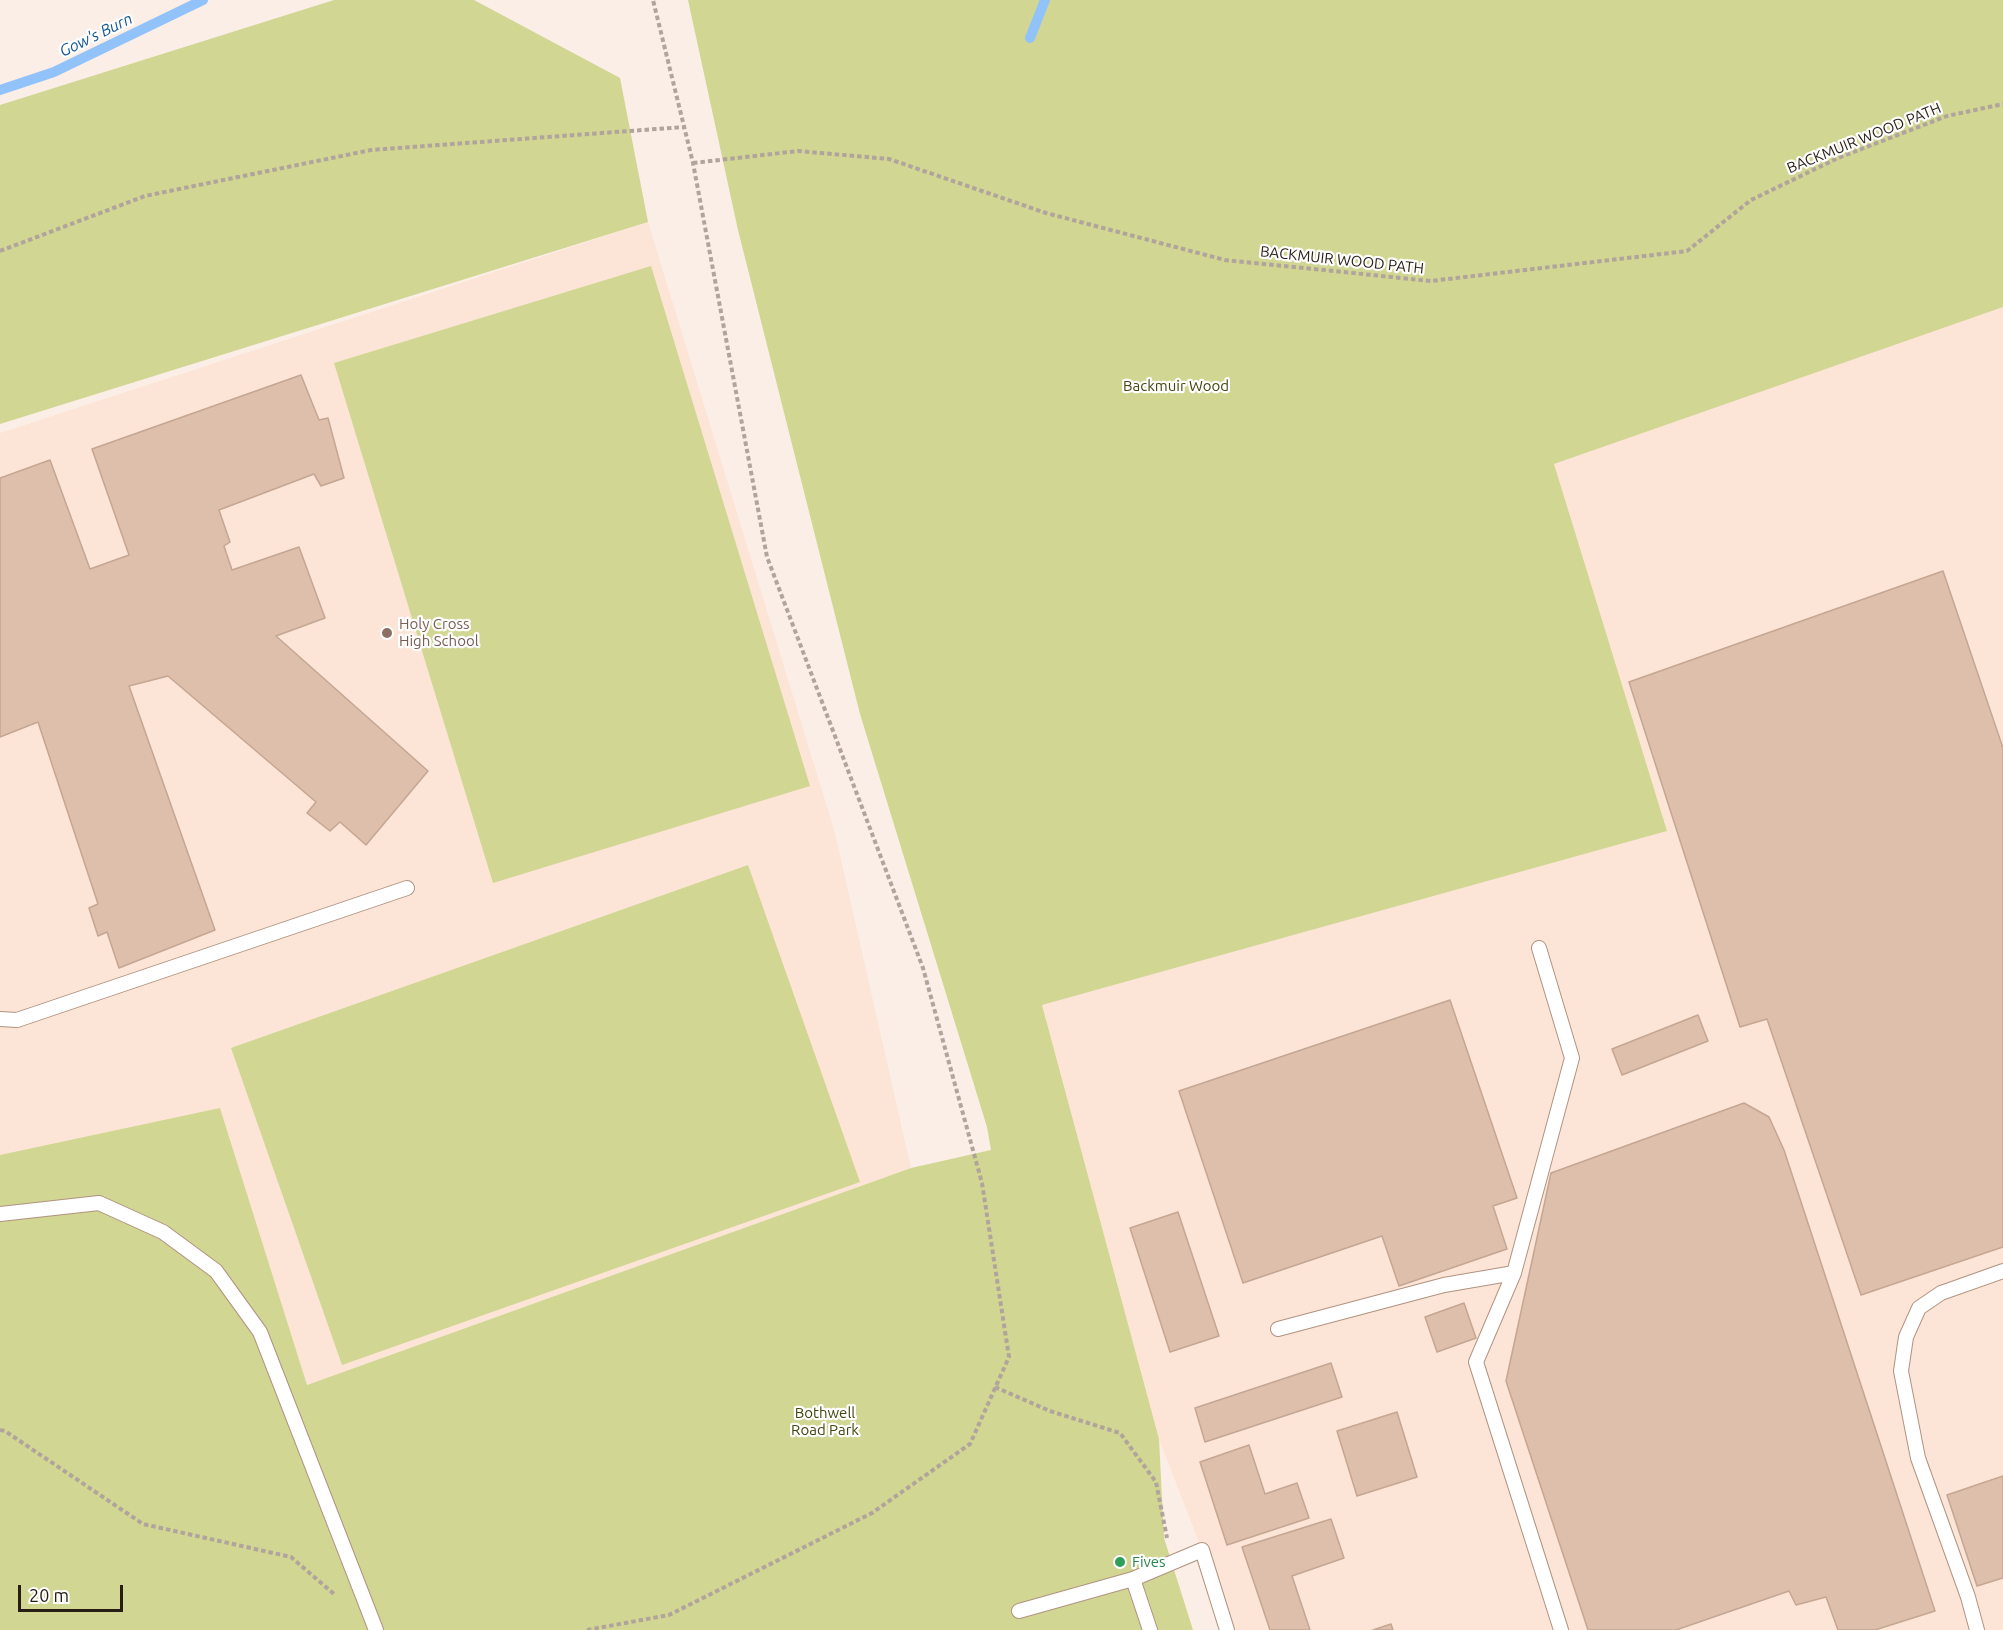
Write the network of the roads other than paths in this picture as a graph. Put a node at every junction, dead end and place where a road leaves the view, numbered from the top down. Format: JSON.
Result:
{"nodes":[{"id":1,"x":407,"y":888,"type":"dead end"},
{"id":2,"x":1539,"y":948,"type":"dead end"},
{"id":3,"x":0,"y":1019,"type":"edge"},
{"id":4,"x":0,"y":1214,"type":"edge"},
{"id":5,"x":2003,"y":1271,"type":"edge"},
{"id":6,"x":1514,"y":1273,"type":"junction"},
{"id":7,"x":1278,"y":1329,"type":"dead end"},
{"id":8,"x":1133,"y":1579,"type":"junction"},
{"id":9,"x":1019,"y":1611,"type":"dead end"},
{"id":10,"x":376,"y":1630,"type":"edge"},
{"id":11,"x":1150,"y":1630,"type":"edge"},
{"id":12,"x":1227,"y":1630,"type":"edge"},
{"id":13,"x":1561,"y":1630,"type":"edge"},
{"id":14,"x":1977,"y":1630,"type":"edge"}],
"edges":[{"from":1,"to":3,"type":"lane"},
{"from":2,"to":6,"type":"lane"},
{"from":4,"to":10,"type":"lane"},
{"from":5,"to":14,"type":"lane"},
{"from":6,"to":7,"type":"lane"},
{"from":6,"to":13,"type":"lane"},
{"from":8,"to":9,"type":"lane"},
{"from":8,"to":11,"type":"lane"},
{"from":8,"to":12,"type":"lane"}]}
